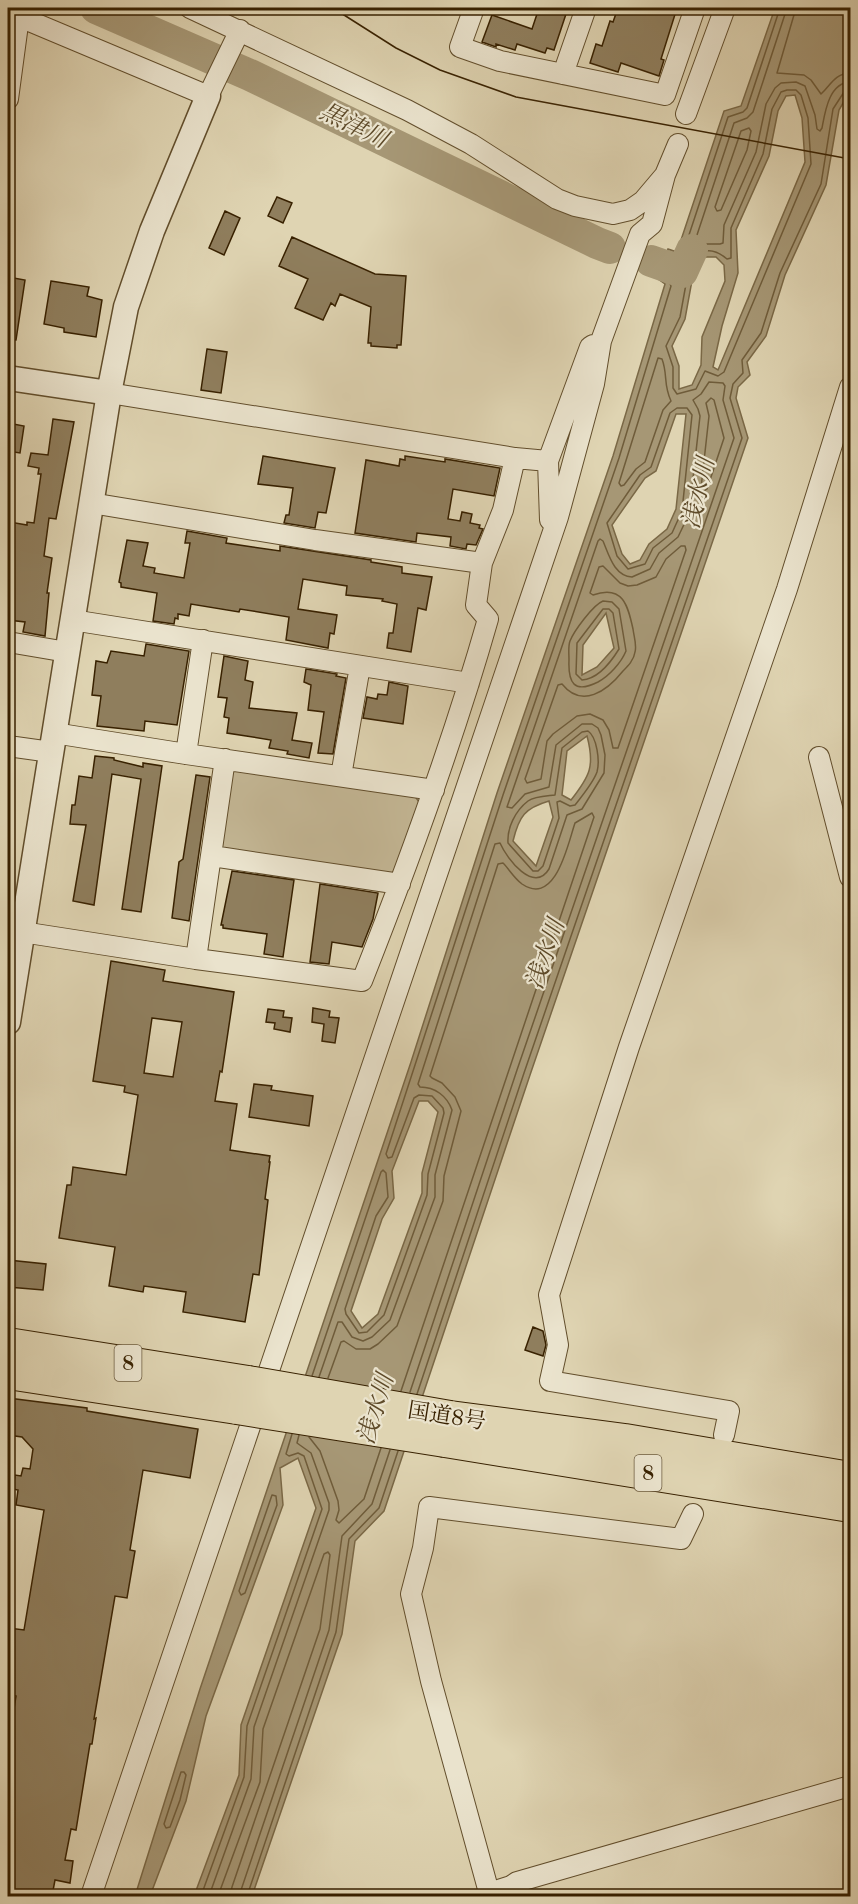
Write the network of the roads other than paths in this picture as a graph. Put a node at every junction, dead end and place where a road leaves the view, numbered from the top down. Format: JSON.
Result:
{"nodes":[{"id":1,"x":189,"y":8,"type":"edge"},
{"id":2,"x":474,"y":8,"type":"edge"},
{"id":3,"x":586,"y":8,"type":"edge"},
{"id":4,"x":695,"y":8,"type":"edge"},
{"id":5,"x":725,"y":8,"type":"edge"},
{"id":6,"x":13,"y":14,"type":"edge"},
{"id":7,"x":240,"y":30,"type":"junction"},
{"id":8,"x":563,"y":74,"type":"junction"},
{"id":9,"x":208,"y":96,"type":"junction"},
{"id":10,"x":8,"y":99,"type":"edge"},
{"id":11,"x":687,"y":114,"type":"dead end"},
{"id":12,"x":678,"y":144,"type":"dead end"},
{"id":13,"x":665,"y":175,"type":"junction"},
{"id":14,"x":601,"y":341,"type":"junction"},
{"id":15,"x":8,"y":378,"type":"edge"},
{"id":16,"x":850,"y":387,"type":"edge"},
{"id":17,"x":109,"y":393,"type":"junction"},
{"id":18,"x":515,"y":458,"type":"junction"},
{"id":19,"x":548,"y":461,"type":"junction"},
{"id":20,"x":92,"y":503,"type":"junction"},
{"id":21,"x":551,"y":536,"type":"junction"},
{"id":22,"x":482,"y":563,"type":"junction"},
{"id":23,"x":72,"y":620,"type":"junction"},
{"id":24,"x":203,"y":640,"type":"junction"},
{"id":25,"x":8,"y":642,"type":"edge"},
{"id":26,"x":67,"y":652,"type":"junction"},
{"id":27,"x":360,"y":666,"type":"junction"},
{"id":28,"x":470,"y":683,"type":"junction"},
{"id":29,"x":53,"y":742,"type":"junction"},
{"id":30,"x":8,"y":746,"type":"edge"},
{"id":31,"x":186,"y":754,"type":"junction"},
{"id":32,"x":819,"y":758,"type":"dead end"},
{"id":33,"x":225,"y":759,"type":"junction"},
{"id":34,"x":341,"y":776,"type":"junction"},
{"id":35,"x":434,"y":790,"type":"junction"},
{"id":36,"x":212,"y":856,"type":"junction"},
{"id":37,"x":850,"y":877,"type":"edge"},
{"id":38,"x":400,"y":884,"type":"junction"},
{"id":39,"x":17,"y":939,"type":"edge"},
{"id":40,"x":196,"y":959,"type":"junction"},
{"id":41,"x":8,"y":1022,"type":"edge"},
{"id":42,"x":8,"y":1344,"type":"edge"},
{"id":43,"x":8,"y":1373,"type":"edge"},
{"id":44,"x":447,"y":1429,"type":"junction"},
{"id":45,"x":724,"y":1436,"type":"dead end"},
{"id":46,"x":850,"y":1478,"type":"edge"},
{"id":47,"x":850,"y":1506,"type":"edge"},
{"id":48,"x":693,"y":1514,"type":"dead end"},
{"id":49,"x":850,"y":1786,"type":"edge"},
{"id":50,"x":489,"y":1895,"type":"edge"},
{"id":51,"x":91,"y":1896,"type":"edge"}],
"edges":[{"from":1,"to":7,"type":"street"},
{"from":2,"to":8,"type":"street"},
{"from":3,"to":8,"type":"street"},
{"from":4,"to":8,"type":"street"},
{"from":5,"to":11,"type":"street"},
{"from":6,"to":9,"type":"street"},
{"from":6,"to":10,"type":"street"},
{"from":7,"to":9,"type":"street"},
{"from":7,"to":13,"type":"street"},
{"from":9,"to":17,"type":"street"},
{"from":12,"to":13,"type":"street"},
{"from":13,"to":14,"type":"street"},
{"from":14,"to":19,"type":"street"},
{"from":14,"to":21,"type":"street"},
{"from":15,"to":17,"type":"street"},
{"from":16,"to":45,"type":"street"},
{"from":17,"to":18,"type":"street"},
{"from":17,"to":20,"type":"street"},
{"from":18,"to":19,"type":"street"},
{"from":18,"to":22,"type":"street"},
{"from":19,"to":21,"type":"street"},
{"from":20,"to":22,"type":"street"},
{"from":20,"to":23,"type":"street"},
{"from":21,"to":51,"type":"street"},
{"from":22,"to":28,"type":"street"},
{"from":23,"to":24,"type":"street"},
{"from":23,"to":26,"type":"street"},
{"from":24,"to":27,"type":"street"},
{"from":24,"to":31,"type":"street"},
{"from":25,"to":26,"type":"street"},
{"from":26,"to":29,"type":"street"},
{"from":27,"to":28,"type":"street"},
{"from":27,"to":34,"type":"street"},
{"from":28,"to":35,"type":"street"},
{"from":29,"to":30,"type":"street"},
{"from":29,"to":31,"type":"street"},
{"from":29,"to":39,"type":"street"},
{"from":31,"to":33,"type":"street"},
{"from":32,"to":37,"type":"street"},
{"from":33,"to":34,"type":"street"},
{"from":33,"to":36,"type":"street"},
{"from":34,"to":35,"type":"street"},
{"from":35,"to":38,"type":"street"},
{"from":36,"to":38,"type":"street"},
{"from":36,"to":40,"type":"street"},
{"from":38,"to":40,"type":"street"},
{"from":39,"to":40,"type":"street"},
{"from":39,"to":41,"type":"street"},
{"from":42,"to":44,"type":"highway","name":"国道8号","number":"8","bridge":true},
{"from":43,"to":44,"type":"highway","name":"国道8号","number":"8","bridge":true},
{"from":44,"to":46,"type":"highway","name":"国道8号","number":"8"},
{"from":44,"to":47,"type":"highway","name":"国道8号","number":"8"},
{"from":48,"to":50,"type":"street"},
{"from":49,"to":50,"type":"street"}]}
